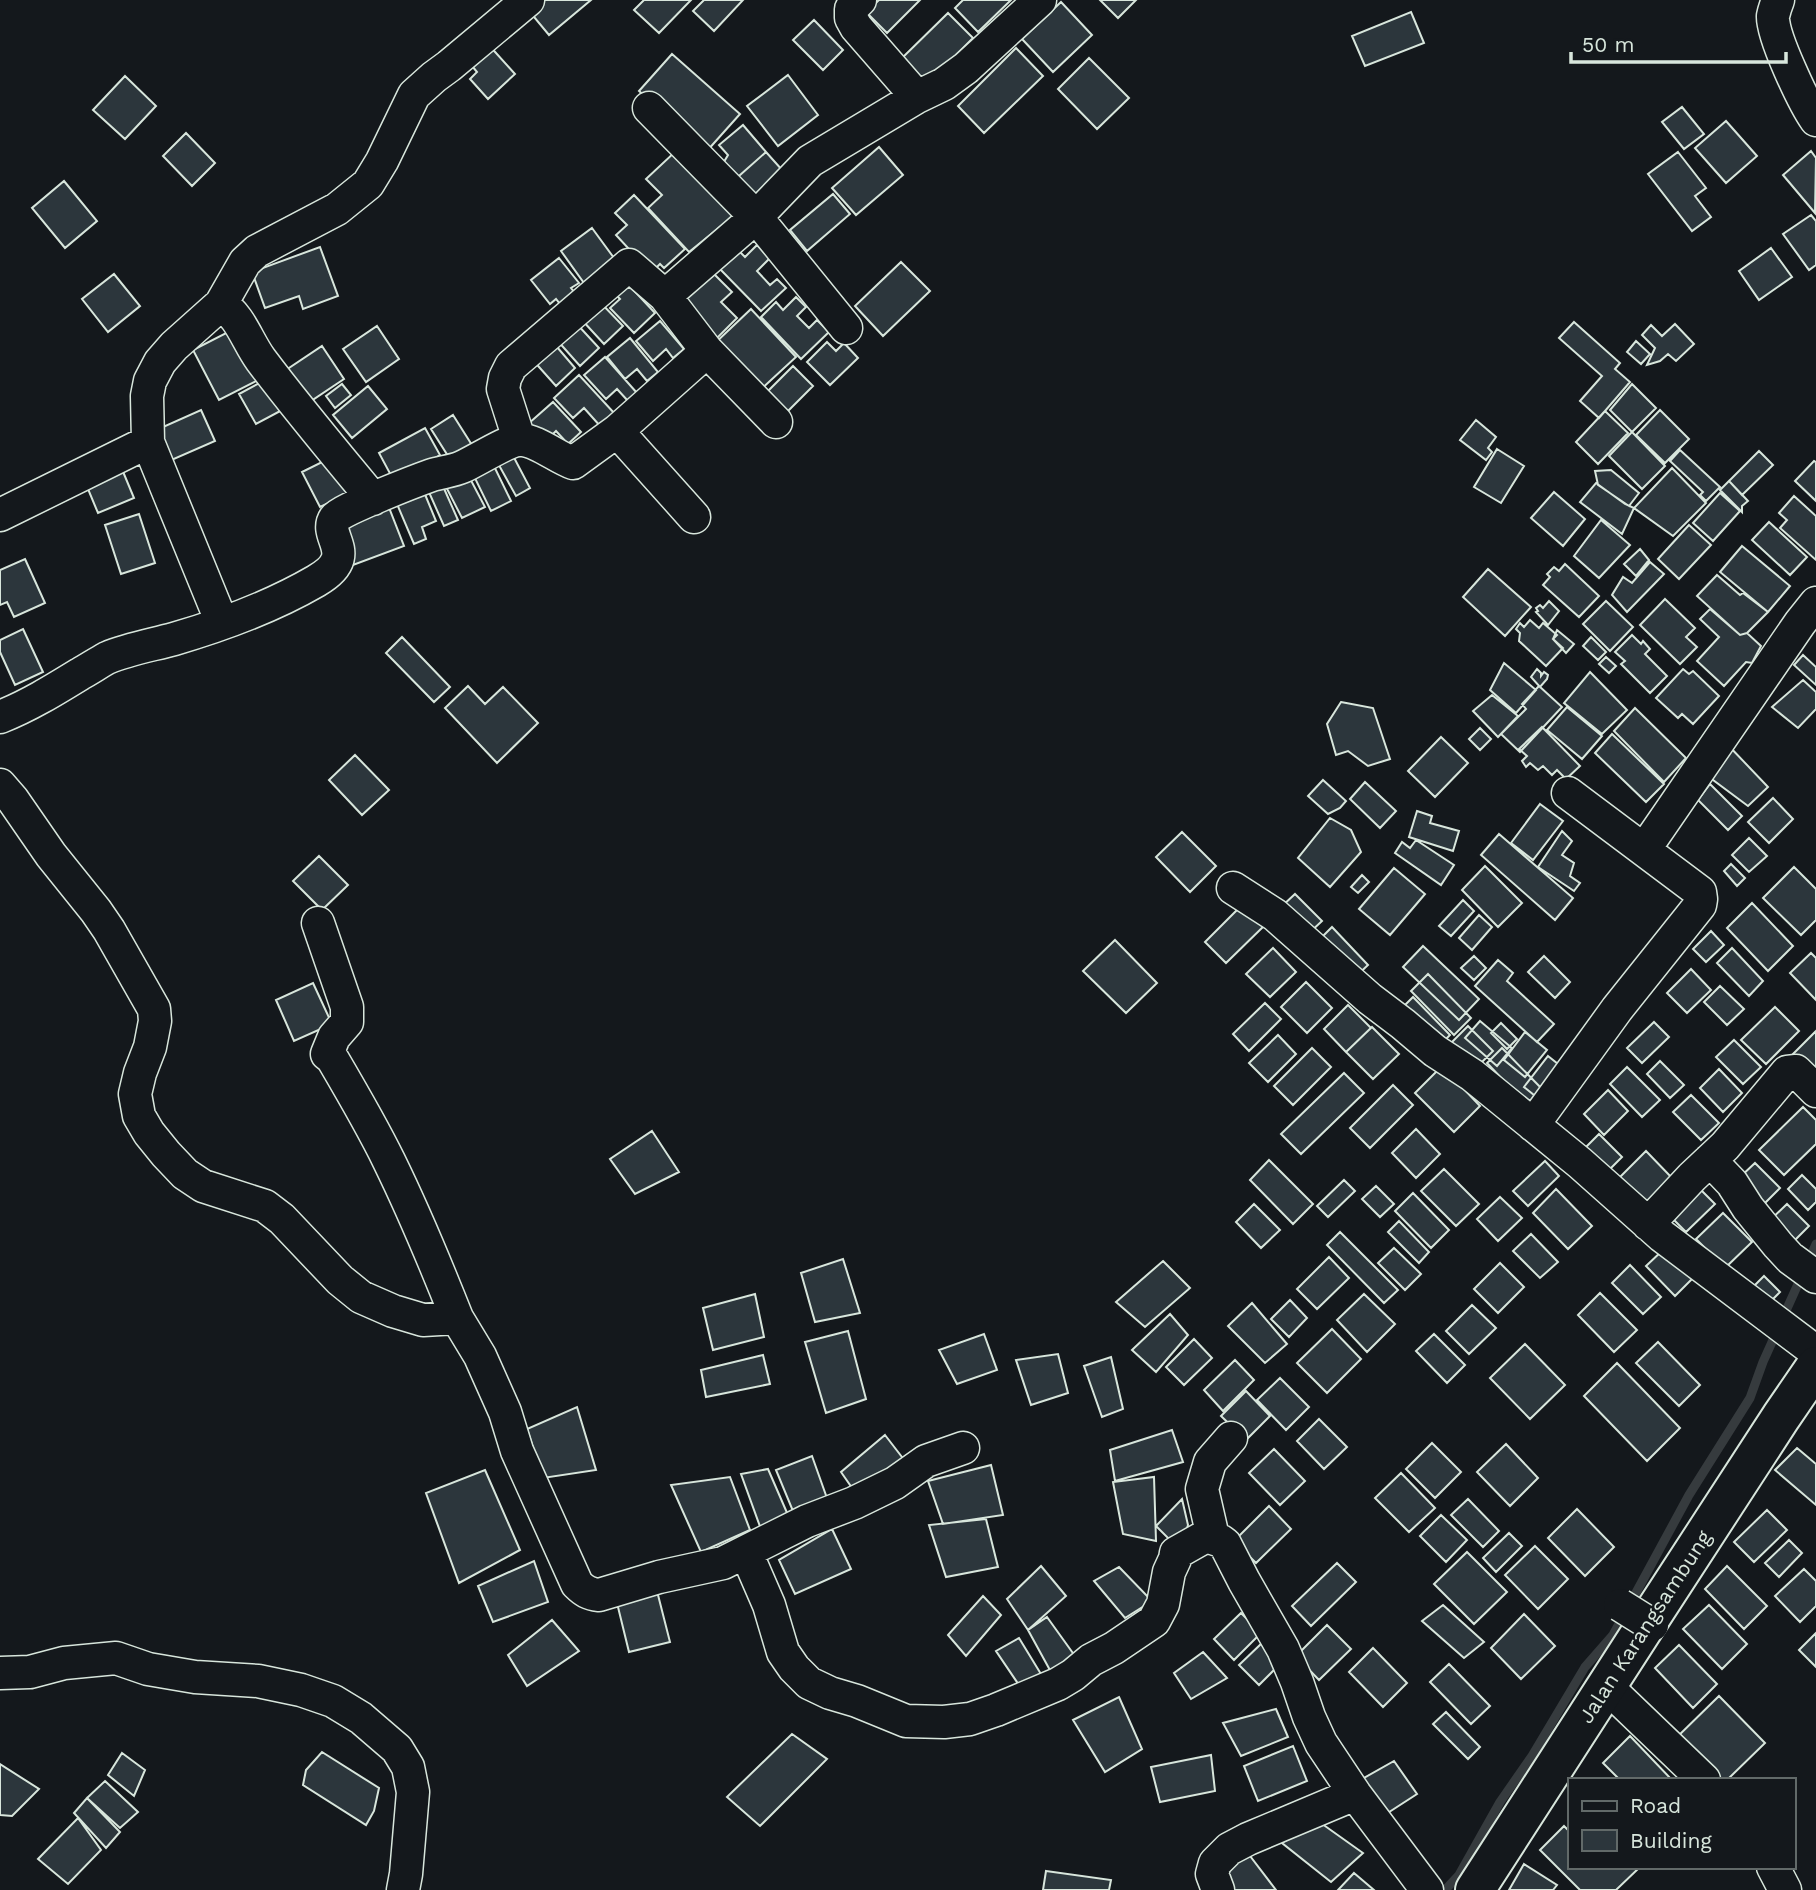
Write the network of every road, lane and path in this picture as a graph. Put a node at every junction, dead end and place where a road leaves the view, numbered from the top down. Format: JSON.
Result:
{"nodes":[{"id":1,"x":528,"y":0,"type":"edge"},
{"id":2,"x":860,"y":0,"type":"edge"},
{"id":3,"x":1040,"y":0,"type":"edge"},
{"id":4,"x":1778,"y":0,"type":"edge"},
{"id":5,"x":917,"y":96,"type":"junction"},
{"id":6,"x":649,"y":108,"type":"dead end"},
{"id":7,"x":1816,"y":120,"type":"edge"},
{"id":8,"x":756,"y":218,"type":"junction"},
{"id":9,"x":664,"y":296,"type":"junction"},
{"id":10,"x":221,"y":304,"type":"junction"},
{"id":11,"x":846,"y":328,"type":"dead end"},
{"id":12,"x":707,"y":351,"type":"junction"},
{"id":13,"x":776,"y":422,"type":"dead end"},
{"id":14,"x":617,"y":431,"type":"junction"},
{"id":15,"x":519,"y":439,"type":"junction"},
{"id":16,"x":148,"y":442,"type":"junction"},
{"id":17,"x":373,"y":499,"type":"junction"},
{"id":18,"x":0,"y":515,"type":"edge"},
{"id":19,"x":694,"y":517,"type":"dead end"},
{"id":20,"x":1816,"y":603,"type":"edge"},
{"id":21,"x":222,"y":623,"type":"junction"},
{"id":22,"x":0,"y":717,"type":"edge"},
{"id":23,"x":0,"y":785,"type":"edge"},
{"id":24,"x":1568,"y":793,"type":"dead end"},
{"id":25,"x":1644,"y":850,"type":"junction"},
{"id":26,"x":1233,"y":887,"type":"dead end"},
{"id":27,"x":318,"y":923,"type":"dead end"},
{"id":28,"x":1816,"y":1091,"type":"edge"},
{"id":29,"x":1533,"y":1125,"type":"junction"},
{"id":30,"x":1710,"y":1160,"type":"junction"},
{"id":31,"x":1648,"y":1224,"type":"junction"},
{"id":32,"x":1816,"y":1277,"type":"edge"},
{"id":33,"x":457,"y":1318,"type":"junction"},
{"id":34,"x":1804,"y":1344,"type":"edge"},
{"id":35,"x":1816,"y":1366,"type":"edge"},
{"id":36,"x":1231,"y":1438,"type":"dead end"},
{"id":37,"x":963,"y":1448,"type":"dead end"},
{"id":38,"x":1213,"y":1537,"type":"junction"},
{"id":39,"x":746,"y":1552,"type":"junction"},
{"id":40,"x":0,"y":1673,"type":"edge"},
{"id":41,"x":1607,"y":1687,"type":"junction"},
{"id":42,"x":1702,"y":1778,"type":"edge"},
{"id":43,"x":1355,"y":1794,"type":"junction"},
{"id":44,"x":1774,"y":1869,"type":"edge"},
{"id":45,"x":1425,"y":1887,"type":"edge"},
{"id":46,"x":403,"y":1890,"type":"edge"},
{"id":47,"x":1218,"y":1890,"type":"edge"},
{"id":48,"x":1475,"y":1890,"type":"edge"},
{"id":49,"x":1785,"y":1890,"type":"edge"}],
"edges":[{"from":1,"to":10,"type":"street"},
{"from":2,"to":5,"type":"street"},
{"from":3,"to":5,"type":"street"},
{"from":4,"to":7,"type":"street"},
{"from":5,"to":8,"type":"street"},
{"from":6,"to":8,"type":"street"},
{"from":8,"to":9,"type":"street"},
{"from":8,"to":11,"type":"street"},
{"from":9,"to":12,"type":"street"},
{"from":9,"to":15,"type":"street"},
{"from":10,"to":16,"type":"street"},
{"from":10,"to":17,"type":"street"},
{"from":12,"to":13,"type":"street"},
{"from":12,"to":14,"type":"street"},
{"from":14,"to":15,"type":"street"},
{"from":14,"to":19,"type":"street"},
{"from":15,"to":17,"type":"street"},
{"from":16,"to":18,"type":"street"},
{"from":16,"to":21,"type":"street"},
{"from":17,"to":21,"type":"street"},
{"from":20,"to":25,"type":"street"},
{"from":21,"to":22,"type":"street"},
{"from":23,"to":33,"type":"street"},
{"from":24,"to":25,"type":"street"},
{"from":25,"to":29,"type":"street"},
{"from":26,"to":29,"type":"street"},
{"from":27,"to":33,"type":"street"},
{"from":28,"to":30,"type":"street"},
{"from":29,"to":31,"type":"street"},
{"from":30,"to":31,"type":"street"},
{"from":30,"to":32,"type":"street"},
{"from":31,"to":34,"type":"street"},
{"from":33,"to":39,"type":"street"},
{"from":35,"to":41,"type":"main road","name":"Jalan Karangsambung"},
{"from":36,"to":38,"type":"street"},
{"from":37,"to":39,"type":"street"},
{"from":38,"to":39,"type":"street"},
{"from":38,"to":43,"type":"street"},
{"from":40,"to":46,"type":"street"},
{"from":41,"to":42,"type":"street"},
{"from":41,"to":48,"type":"main road","name":"Jalan Karangsambung"},
{"from":43,"to":45,"type":"street"},
{"from":43,"to":47,"type":"street"},
{"from":44,"to":49,"type":"street"}]}
